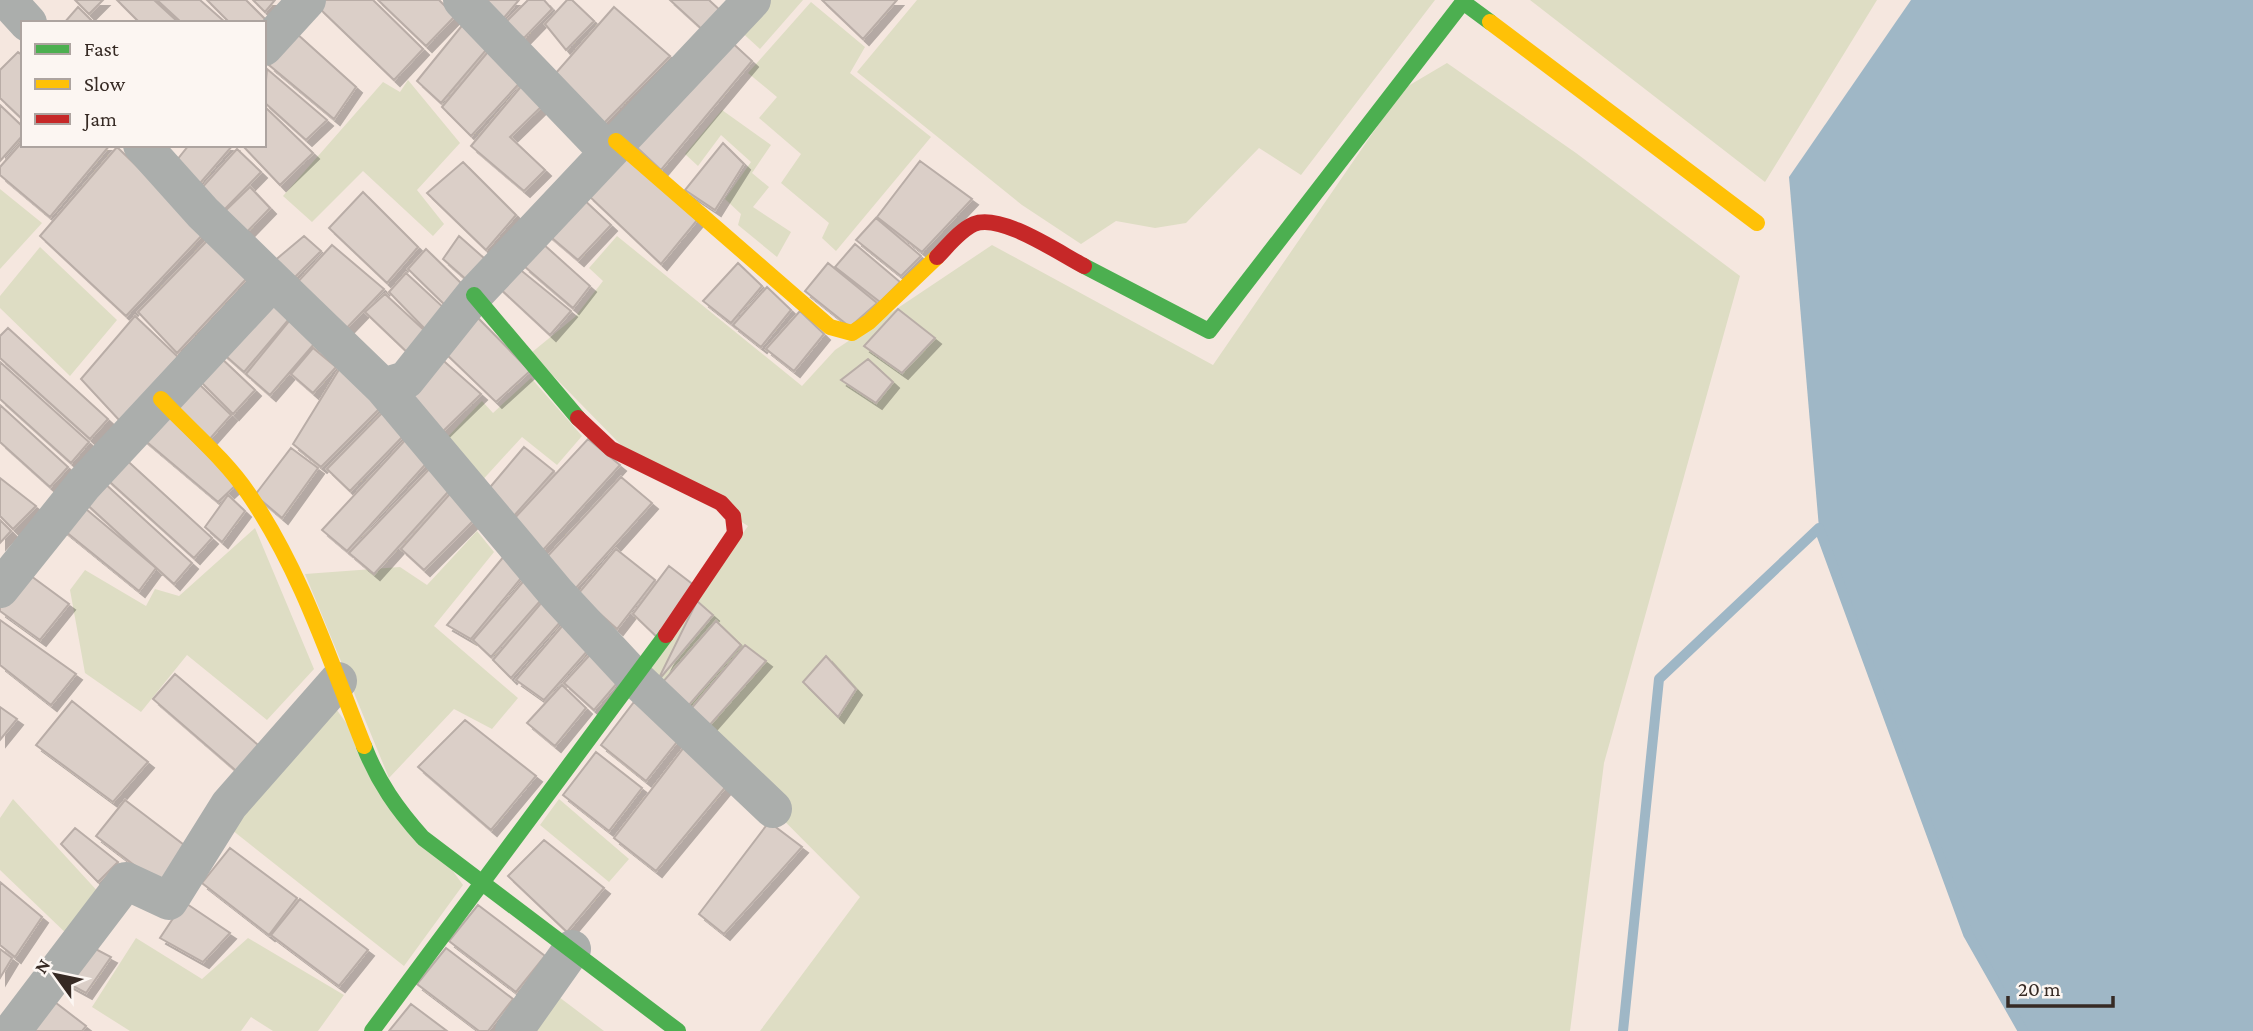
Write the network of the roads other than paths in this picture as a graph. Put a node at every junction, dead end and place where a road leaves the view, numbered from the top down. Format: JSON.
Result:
{"nodes":[{"id":1,"x":307,"y":0,"type":"edge"},
{"id":2,"x":462,"y":0,"type":"edge"},
{"id":3,"x":752,"y":0,"type":"edge"},
{"id":4,"x":266,"y":45,"type":"edge"},
{"id":5,"x":612,"y":146,"type":"junction"},
{"id":6,"x":159,"y":151,"type":"edge"},
{"id":7,"x":1757,"y":223,"type":"dead end"},
{"id":8,"x":272,"y":282,"type":"junction"},
{"id":9,"x":474,"y":295,"type":"junction"},
{"id":10,"x":383,"y":387,"type":"junction"},
{"id":11,"x":161,"y":399,"type":"junction"},
{"id":12,"x":0,"y":589,"type":"edge"},
{"id":13,"x":636,"y":679,"type":"junction"},
{"id":14,"x":338,"y":681,"type":"junction"},
{"id":15,"x":773,"y":809,"type":"dead end"},
{"id":16,"x":481,"y":883,"type":"junction"},
{"id":17,"x":572,"y":949,"type":"junction"},
{"id":18,"x":12,"y":1031,"type":"edge"},
{"id":19,"x":372,"y":1031,"type":"edge"},
{"id":20,"x":514,"y":1031,"type":"edge"},
{"id":21,"x":678,"y":1031,"type":"edge"}],
"edges":[{"from":1,"to":4,"type":"street"},
{"from":2,"to":5,"type":"street"},
{"from":3,"to":5,"type":"street"},
{"from":5,"to":7,"type":"street"},
{"from":5,"to":9,"type":"street"},
{"from":6,"to":8,"type":"street"},
{"from":8,"to":10,"type":"street"},
{"from":8,"to":11,"type":"street"},
{"from":9,"to":10,"type":"street"},
{"from":9,"to":13,"type":"street"},
{"from":10,"to":13,"type":"street"},
{"from":11,"to":12,"type":"street"},
{"from":11,"to":14,"type":"street"},
{"from":13,"to":15,"type":"street"},
{"from":13,"to":16,"type":"street"},
{"from":14,"to":16,"type":"street"},
{"from":14,"to":18,"type":"street"},
{"from":16,"to":17,"type":"street"},
{"from":16,"to":19,"type":"street"},
{"from":17,"to":20,"type":"street"},
{"from":17,"to":21,"type":"street"}]}
